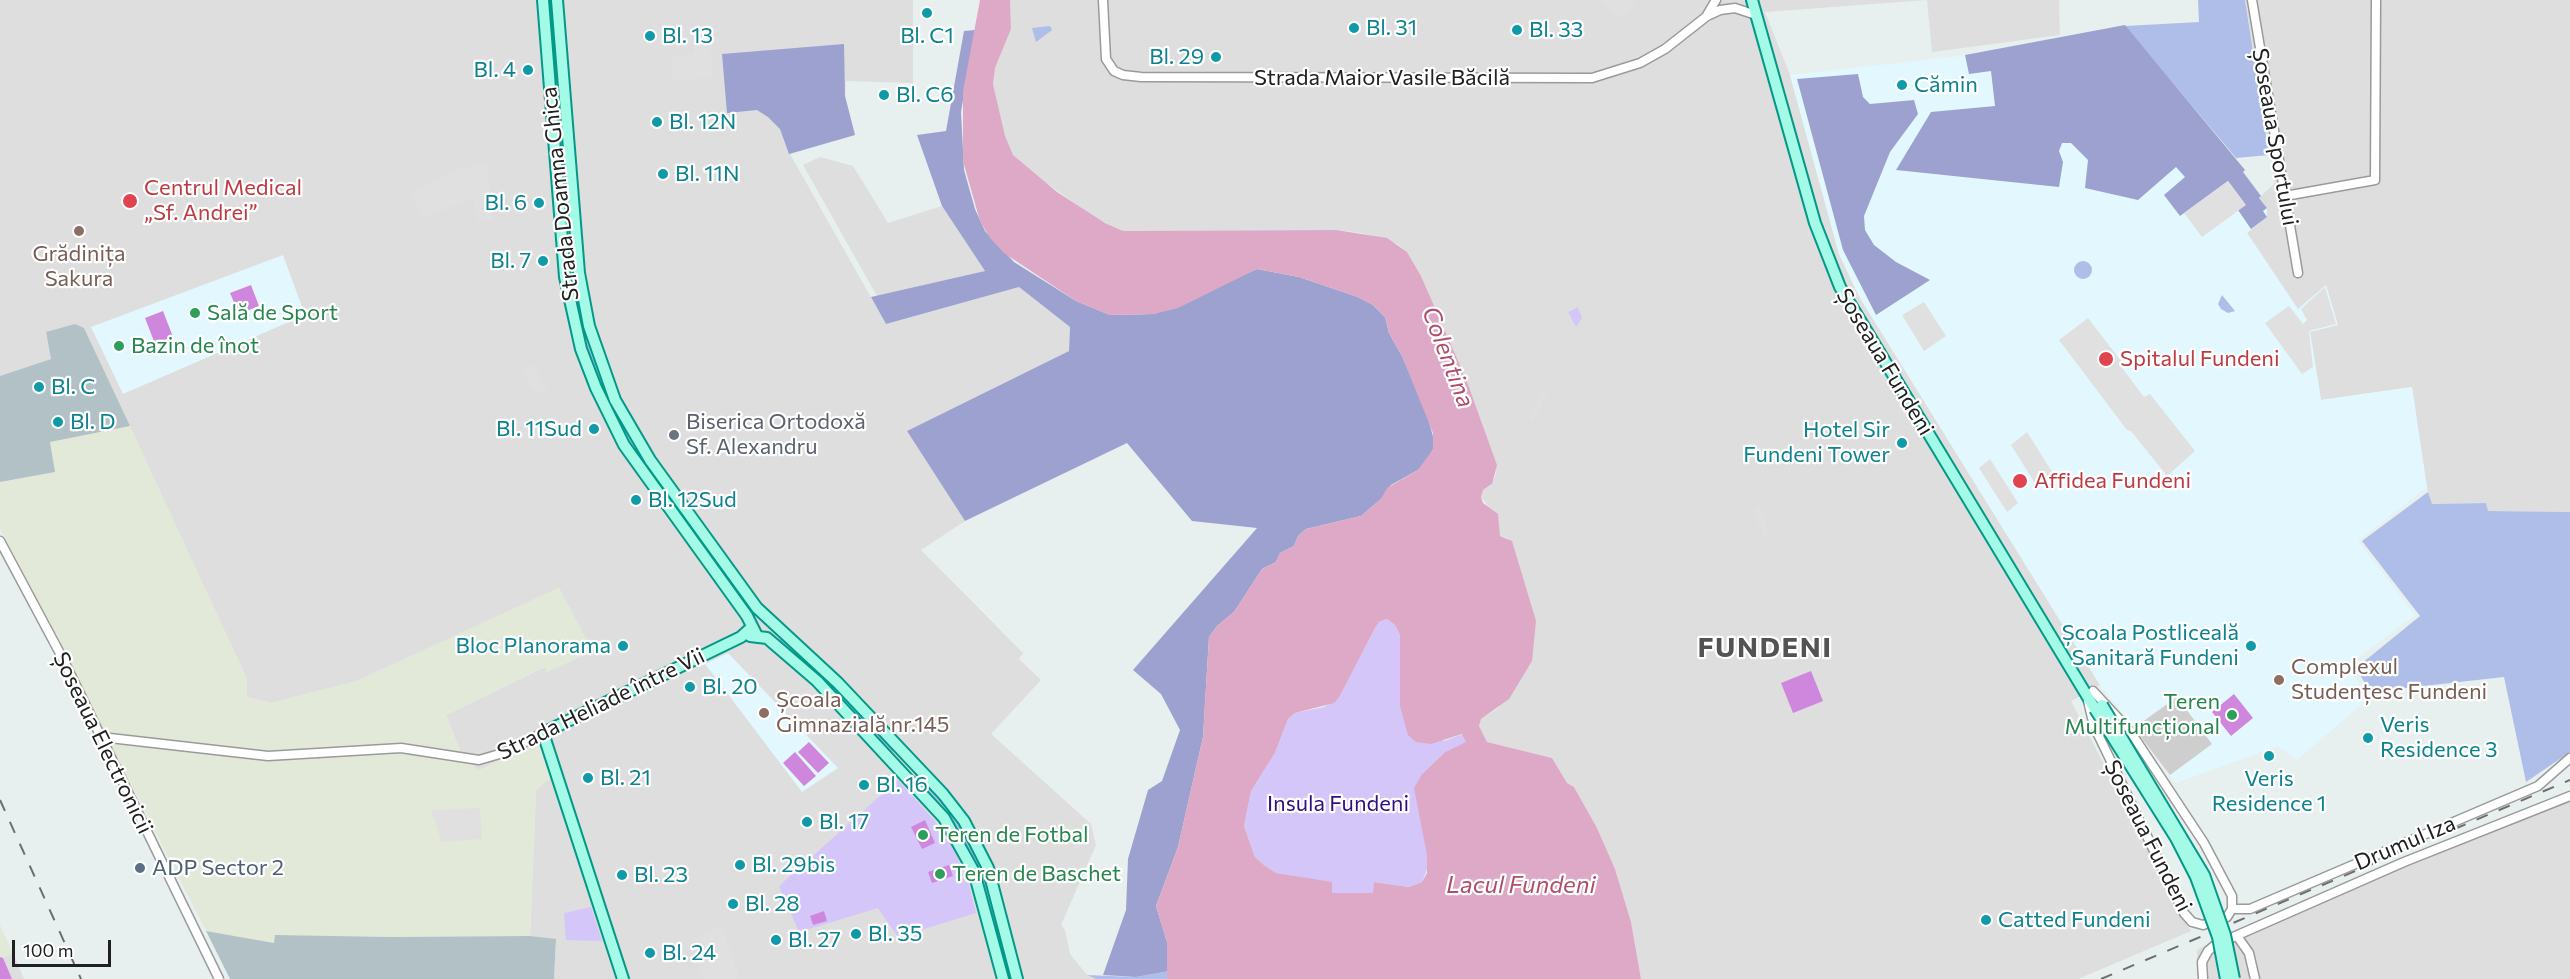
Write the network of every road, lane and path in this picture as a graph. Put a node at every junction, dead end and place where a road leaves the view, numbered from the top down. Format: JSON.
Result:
{"nodes":[{"id":1,"x":543,"y":0,"type":"edge"},
{"id":2,"x":557,"y":0,"type":"edge"},
{"id":3,"x":1103,"y":0,"type":"edge"},
{"id":4,"x":1716,"y":0,"type":"edge"},
{"id":5,"x":1752,"y":0,"type":"edge"},
{"id":6,"x":1757,"y":0,"type":"edge"},
{"id":7,"x":2252,"y":0,"type":"edge"},
{"id":8,"x":2376,"y":0,"type":"edge"},
{"id":9,"x":1755,"y":15,"type":"junction"},
{"id":10,"x":1707,"y":16,"type":"junction"},
{"id":11,"x":2285,"y":196,"type":"junction"},
{"id":12,"x":2298,"y":273,"type":"dead end"},
{"id":13,"x":0,"y":541,"type":"edge"},
{"id":14,"x":726,"y":565,"type":"junction"},
{"id":15,"x":716,"y":572,"type":"junction"},
{"id":16,"x":764,"y":616,"type":"junction"},
{"id":17,"x":775,"y":626,"type":"junction"},
{"id":18,"x":757,"y":632,"type":"junction"},
{"id":19,"x":2090,"y":693,"type":"junction"},
{"id":20,"x":2098,"y":707,"type":"junction"},
{"id":21,"x":543,"y":734,"type":"junction"},
{"id":22,"x":101,"y":736,"type":"junction"},
{"id":23,"x":2570,"y":758,"type":"edge"},
{"id":24,"x":2570,"y":796,"type":"edge"},
{"id":25,"x":2232,"y":909,"type":"junction"},
{"id":26,"x":2237,"y":936,"type":"junction"},
{"id":27,"x":219,"y":979,"type":"edge"},
{"id":28,"x":623,"y":979,"type":"edge"},
{"id":29,"x":1003,"y":979,"type":"edge"},
{"id":30,"x":1017,"y":979,"type":"edge"},
{"id":31,"x":2203,"y":979,"type":"edge"},
{"id":32,"x":2226,"y":979,"type":"edge"},
{"id":33,"x":2234,"y":979,"type":"edge"},
{"id":34,"x":2255,"y":979,"type":"edge"}],
"edges":[{"from":1,"to":15,"type":"main road","name":"Strada Doamna Ghica"},
{"from":2,"to":14,"type":"main road","name":"Strada Doamna Ghica"},
{"from":3,"to":10,"type":"street","name":"Strada Maior Vasile Băcilă"},
{"from":4,"to":10,"type":"street","name":"Strada Maior Vasile Băcilă"},
{"from":5,"to":9,"type":"main road","name":"Șoseaua Fundeni"},
{"from":6,"to":19,"type":"main road","name":"Șoseaua Fundeni"},
{"from":7,"to":11,"type":"street","name":"Șoseaua Sportului"},
{"from":8,"to":11,"type":"street"},
{"from":9,"to":10,"type":"street","name":"Strada Maior Vasile Băcilă"},
{"from":9,"to":19,"type":"main road","name":"Șoseaua Fundeni"},
{"from":11,"to":12,"type":"street","name":"Șoseaua Sportului"},
{"from":13,"to":22,"type":"street","name":"Șoseaua Electronicii"},
{"from":14,"to":15,"type":"main road"},
{"from":14,"to":16,"type":"main road","name":"Strada Doamna Ghica"},
{"from":15,"to":18,"type":"main road","name":"Strada Doamna Ghica"},
{"from":16,"to":17,"type":"main road","name":"Strada Doamna Ghica"},
{"from":16,"to":18,"type":"main road"},
{"from":17,"to":18,"type":"main road"},
{"from":17,"to":30,"type":"main road","name":"Strada Doamna Ghica"},
{"from":18,"to":21,"type":"main road","name":"Strada Heliade între Vii"},
{"from":18,"to":29,"type":"main road","name":"Strada Doamna Ghica"},
{"from":19,"to":20,"type":"main road","name":"Șoseaua Fundeni"},
{"from":19,"to":25,"type":"street","name":"Șoseaua Fundeni"},
{"from":19,"to":25,"type":"street","name":"Șoseaua Fundeni"},
{"from":20,"to":32,"type":"main road","name":"Șoseaua Fundeni","bridge":true},
{"from":20,"to":33,"type":"main road","name":"Șoseaua Fundeni","bridge":true},
{"from":21,"to":22,"type":"street","name":"Strada Heliade între Vii"},
{"from":21,"to":28,"type":"main road"},
{"from":22,"to":27,"type":"street","name":"Șoseaua Electronicii"},
{"from":23,"to":25,"type":"street","name":"Drumul Iza"},
{"from":24,"to":26,"type":"street"},
{"from":26,"to":31,"type":"street"},
{"from":26,"to":34,"type":"street"}]}
